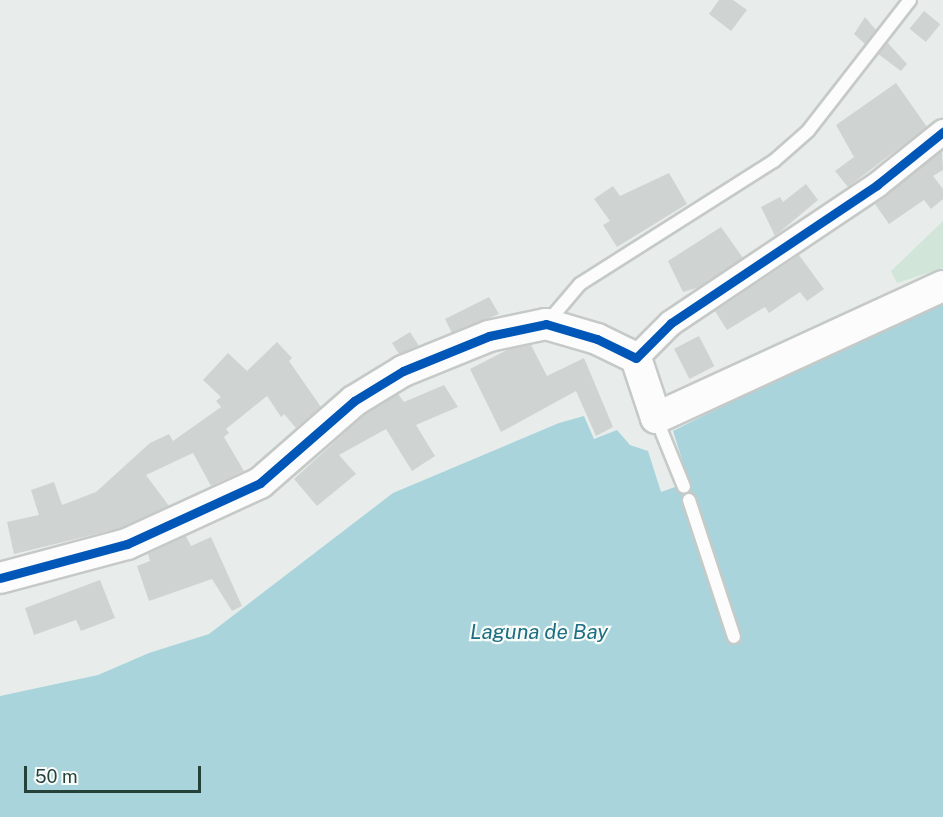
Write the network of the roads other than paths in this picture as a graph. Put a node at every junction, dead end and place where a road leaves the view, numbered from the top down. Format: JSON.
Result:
{"nodes":[{"id":1,"x":910,"y":0,"type":"edge"},
{"id":2,"x":943,"y":132,"type":"edge"},
{"id":3,"x":943,"y":286,"type":"edge"},
{"id":4,"x":546,"y":324,"type":"junction"},
{"id":5,"x":636,"y":358,"type":"junction"},
{"id":6,"x":656,"y":418,"type":"junction"},
{"id":7,"x":684,"y":487,"type":"dead end"},
{"id":8,"x":689,"y":500,"type":"dead end"},
{"id":9,"x":0,"y":578,"type":"edge"},
{"id":10,"x":734,"y":636,"type":"dead end"}],
"edges":[{"from":1,"to":4,"type":"lane"},
{"from":2,"to":5,"type":"street"},
{"from":3,"to":6,"type":"street"},
{"from":4,"to":5,"type":"street"},
{"from":4,"to":9,"type":"street"},
{"from":5,"to":6,"type":"street"},
{"from":6,"to":7,"type":"lane"},
{"from":8,"to":10,"type":"lane"}]}
